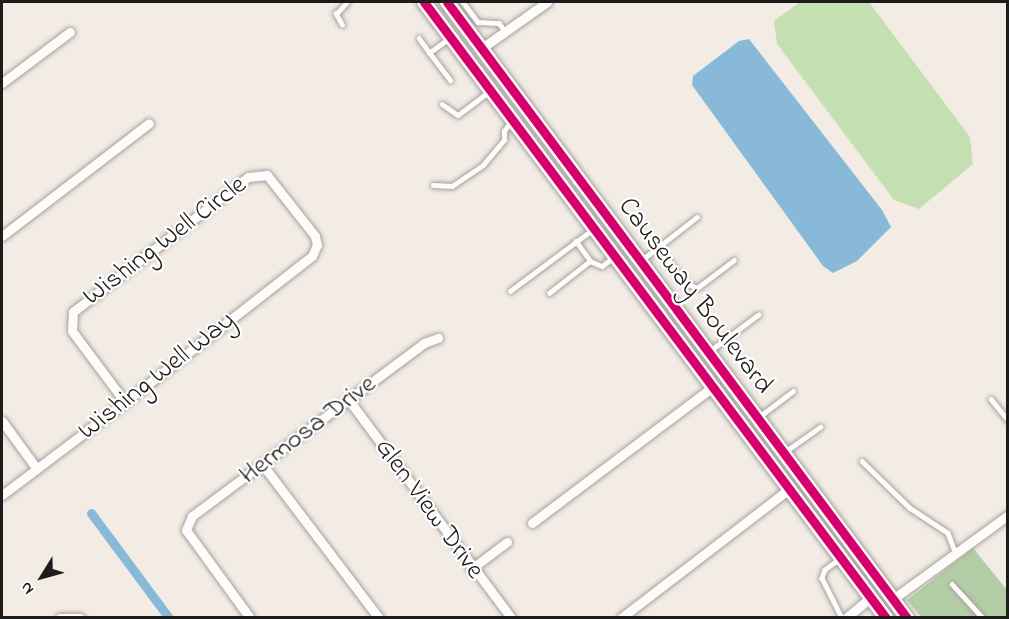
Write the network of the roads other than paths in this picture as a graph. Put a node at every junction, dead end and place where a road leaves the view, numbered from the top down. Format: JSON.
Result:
{"nodes":[{"id":1,"x":347,"y":2,"type":"edge"},
{"id":2,"x":424,"y":2,"type":"edge"},
{"id":3,"x":434,"y":2,"type":"edge"},
{"id":4,"x":447,"y":2,"type":"edge"},
{"id":5,"x":463,"y":2,"type":"edge"},
{"id":6,"x":547,"y":2,"type":"edge"},
{"id":7,"x":463,"y":12,"type":"junction"},
{"id":8,"x":342,"y":25,"type":"dead end"},
{"id":9,"x":505,"y":31,"type":"junction"},
{"id":10,"x":70,"y":32,"type":"dead end"},
{"id":11,"x":451,"y":37,"type":"junction"},
{"id":12,"x":419,"y":38,"type":"dead end"},
{"id":13,"x":482,"y":48,"type":"junction"},
{"id":14,"x":430,"y":53,"type":"junction"},
{"id":15,"x":450,"y":80,"type":"dead end"},
{"id":16,"x":2,"y":83,"type":"edge"},
{"id":17,"x":492,"y":90,"type":"junction"},
{"id":18,"x":442,"y":104,"type":"dead end"},
{"id":19,"x":513,"y":118,"type":"junction"},
{"id":20,"x":149,"y":123,"type":"dead end"},
{"id":21,"x":433,"y":185,"type":"dead end"},
{"id":22,"x":697,"y":217,"type":"dead end"},
{"id":23,"x":596,"y":227,"type":"junction"},
{"id":24,"x":2,"y":236,"type":"edge"},
{"id":25,"x":576,"y":242,"type":"junction"},
{"id":26,"x":658,"y":247,"type":"junction"},
{"id":27,"x":312,"y":256,"type":"joint"},
{"id":28,"x":639,"y":258,"type":"junction"},
{"id":29,"x":620,"y":260,"type":"junction"},
{"id":30,"x":734,"y":260,"type":"dead end"},
{"id":31,"x":590,"y":261,"type":"junction"},
{"id":32,"x":510,"y":291,"type":"dead end"},
{"id":33,"x":549,"y":293,"type":"dead end"},
{"id":34,"x":758,"y":315,"type":"dead end"},
{"id":35,"x":438,"y":338,"type":"dead end"},
{"id":36,"x":709,"y":352,"type":"junction"},
{"id":37,"x":714,"y":386,"type":"junction"},
{"id":38,"x":793,"y":391,"type":"dead end"},
{"id":39,"x":348,"y":399,"type":"junction"},
{"id":40,"x":991,"y":399,"type":"dead end"},
{"id":41,"x":125,"y":402,"type":"junction"},
{"id":42,"x":758,"y":418,"type":"junction"},
{"id":43,"x":1008,"y":420,"type":"edge"},
{"id":44,"x":2,"y":422,"type":"edge"},
{"id":45,"x":820,"y":427,"type":"dead end"},
{"id":46,"x":784,"y":453,"type":"junction"},
{"id":47,"x":862,"y":460,"type":"dead end"},
{"id":48,"x":262,"y":464,"type":"junction"},
{"id":49,"x":37,"y":469,"type":"junction"},
{"id":50,"x":789,"y":489,"type":"junction"},
{"id":51,"x":2,"y":495,"type":"edge"},
{"id":52,"x":1008,"y":515,"type":"edge"},
{"id":53,"x":532,"y":523,"type":"dead end"},
{"id":54,"x":507,"y":542,"type":"dead end"},
{"id":55,"x":956,"y":554,"type":"junction"},
{"id":56,"x":841,"y":558,"type":"junction"},
{"id":57,"x":471,"y":569,"type":"junction"},
{"id":58,"x":952,"y":584,"type":"dead end"},
{"id":59,"x":884,"y":587,"type":"junction"},
{"id":60,"x":871,"y":597,"type":"junction"},
{"id":61,"x":893,"y":600,"type":"junction"},
{"id":62,"x":883,"y":614,"type":"edge"},
{"id":63,"x":60,"y":618,"type":"edge"},
{"id":64,"x":80,"y":618,"type":"edge"},
{"id":65,"x":250,"y":618,"type":"edge"},
{"id":66,"x":379,"y":618,"type":"edge"},
{"id":67,"x":511,"y":618,"type":"edge"},
{"id":68,"x":621,"y":618,"type":"edge"},
{"id":69,"x":844,"y":618,"type":"edge"},
{"id":70,"x":907,"y":618,"type":"edge"},
{"id":71,"x":983,"y":618,"type":"edge"}],
"edges":[{"from":1,"to":8,"type":"lane"},
{"from":2,"to":11,"type":"main road","name":"Causeway Boulevard"},
{"from":3,"to":13,"type":"main road"},
{"from":4,"to":7,"type":"main road","name":"Causeway Boulevard"},
{"from":5,"to":7,"type":"lane"},
{"from":6,"to":9,"type":"street"},
{"from":7,"to":9,"type":"lane"},
{"from":7,"to":13,"type":"main road","name":"Causeway Boulevard"},
{"from":9,"to":13,"type":"street"},
{"from":10,"to":16,"type":"street"},
{"from":11,"to":14,"type":"lane"},
{"from":11,"to":17,"type":"main road","name":"Causeway Boulevard"},
{"from":12,"to":14,"type":"lane"},
{"from":13,"to":28,"type":"main road","name":"Causeway Boulevard"},
{"from":14,"to":15,"type":"lane"},
{"from":17,"to":18,"type":"lane"},
{"from":17,"to":19,"type":"main road","name":"Causeway Boulevard"},
{"from":19,"to":21,"type":"lane"},
{"from":19,"to":23,"type":"main road","name":"Causeway Boulevard"},
{"from":20,"to":24,"type":"street"},
{"from":22,"to":26,"type":"lane"},
{"from":23,"to":25,"type":"lane"},
{"from":23,"to":29,"type":"main road","name":"Causeway Boulevard"},
{"from":25,"to":31,"type":"lane"},
{"from":25,"to":32,"type":"lane"},
{"from":26,"to":28,"type":"lane"},
{"from":26,"to":30,"type":"lane"},
{"from":27,"to":41,"type":"street","name":"Wishing Well Way"},
{"from":27,"to":41,"type":"street","name":"Wishing Well Circle"},
{"from":28,"to":29,"type":"street"},
{"from":28,"to":36,"type":"main road","name":"Causeway Boulevard"},
{"from":29,"to":31,"type":"lane"},
{"from":29,"to":37,"type":"main road","name":"Causeway Boulevard"},
{"from":31,"to":33,"type":"lane"},
{"from":34,"to":36,"type":"lane"},
{"from":35,"to":39,"type":"street","name":"Hermosa Drive"},
{"from":36,"to":42,"type":"main road","name":"Causeway Boulevard"},
{"from":37,"to":50,"type":"main road","name":"Causeway Boulevard"},
{"from":37,"to":53,"type":"street"},
{"from":38,"to":42,"type":"lane"},
{"from":39,"to":48,"type":"street","name":"Hermosa Drive"},
{"from":39,"to":57,"type":"street","name":"Glen View Drive"},
{"from":40,"to":43,"type":"lane"},
{"from":41,"to":49,"type":"street","name":"Wishing Well Way"},
{"from":42,"to":46,"type":"main road","name":"Causeway Boulevard"},
{"from":44,"to":49,"type":"street"},
{"from":45,"to":46,"type":"lane"},
{"from":46,"to":59,"type":"main road","name":"Causeway Boulevard"},
{"from":47,"to":55,"type":"lane"},
{"from":48,"to":65,"type":"street","name":"Hermosa Drive"},
{"from":48,"to":66,"type":"street"},
{"from":49,"to":51,"type":"street","name":"Wishing Well Way"},
{"from":50,"to":56,"type":"main road","name":"Causeway Boulevard"},
{"from":50,"to":68,"type":"street"},
{"from":52,"to":55,"type":"street"},
{"from":54,"to":57,"type":"street"},
{"from":55,"to":61,"type":"street"},
{"from":56,"to":60,"type":"main road","name":"Causeway Boulevard"},
{"from":56,"to":69,"type":"lane"},
{"from":57,"to":67,"type":"street","name":"Glen View Drive"},
{"from":58,"to":71,"type":"lane"},
{"from":59,"to":60,"type":"main road"},
{"from":59,"to":61,"type":"main road","name":"Causeway Boulevard"},
{"from":60,"to":62,"type":"main road","name":"Causeway Boulevard"},
{"from":60,"to":69,"type":"street"},
{"from":61,"to":62,"type":"main road"},
{"from":61,"to":70,"type":"main road","name":"Causeway Boulevard"},
{"from":63,"to":64,"type":"street"}]}
